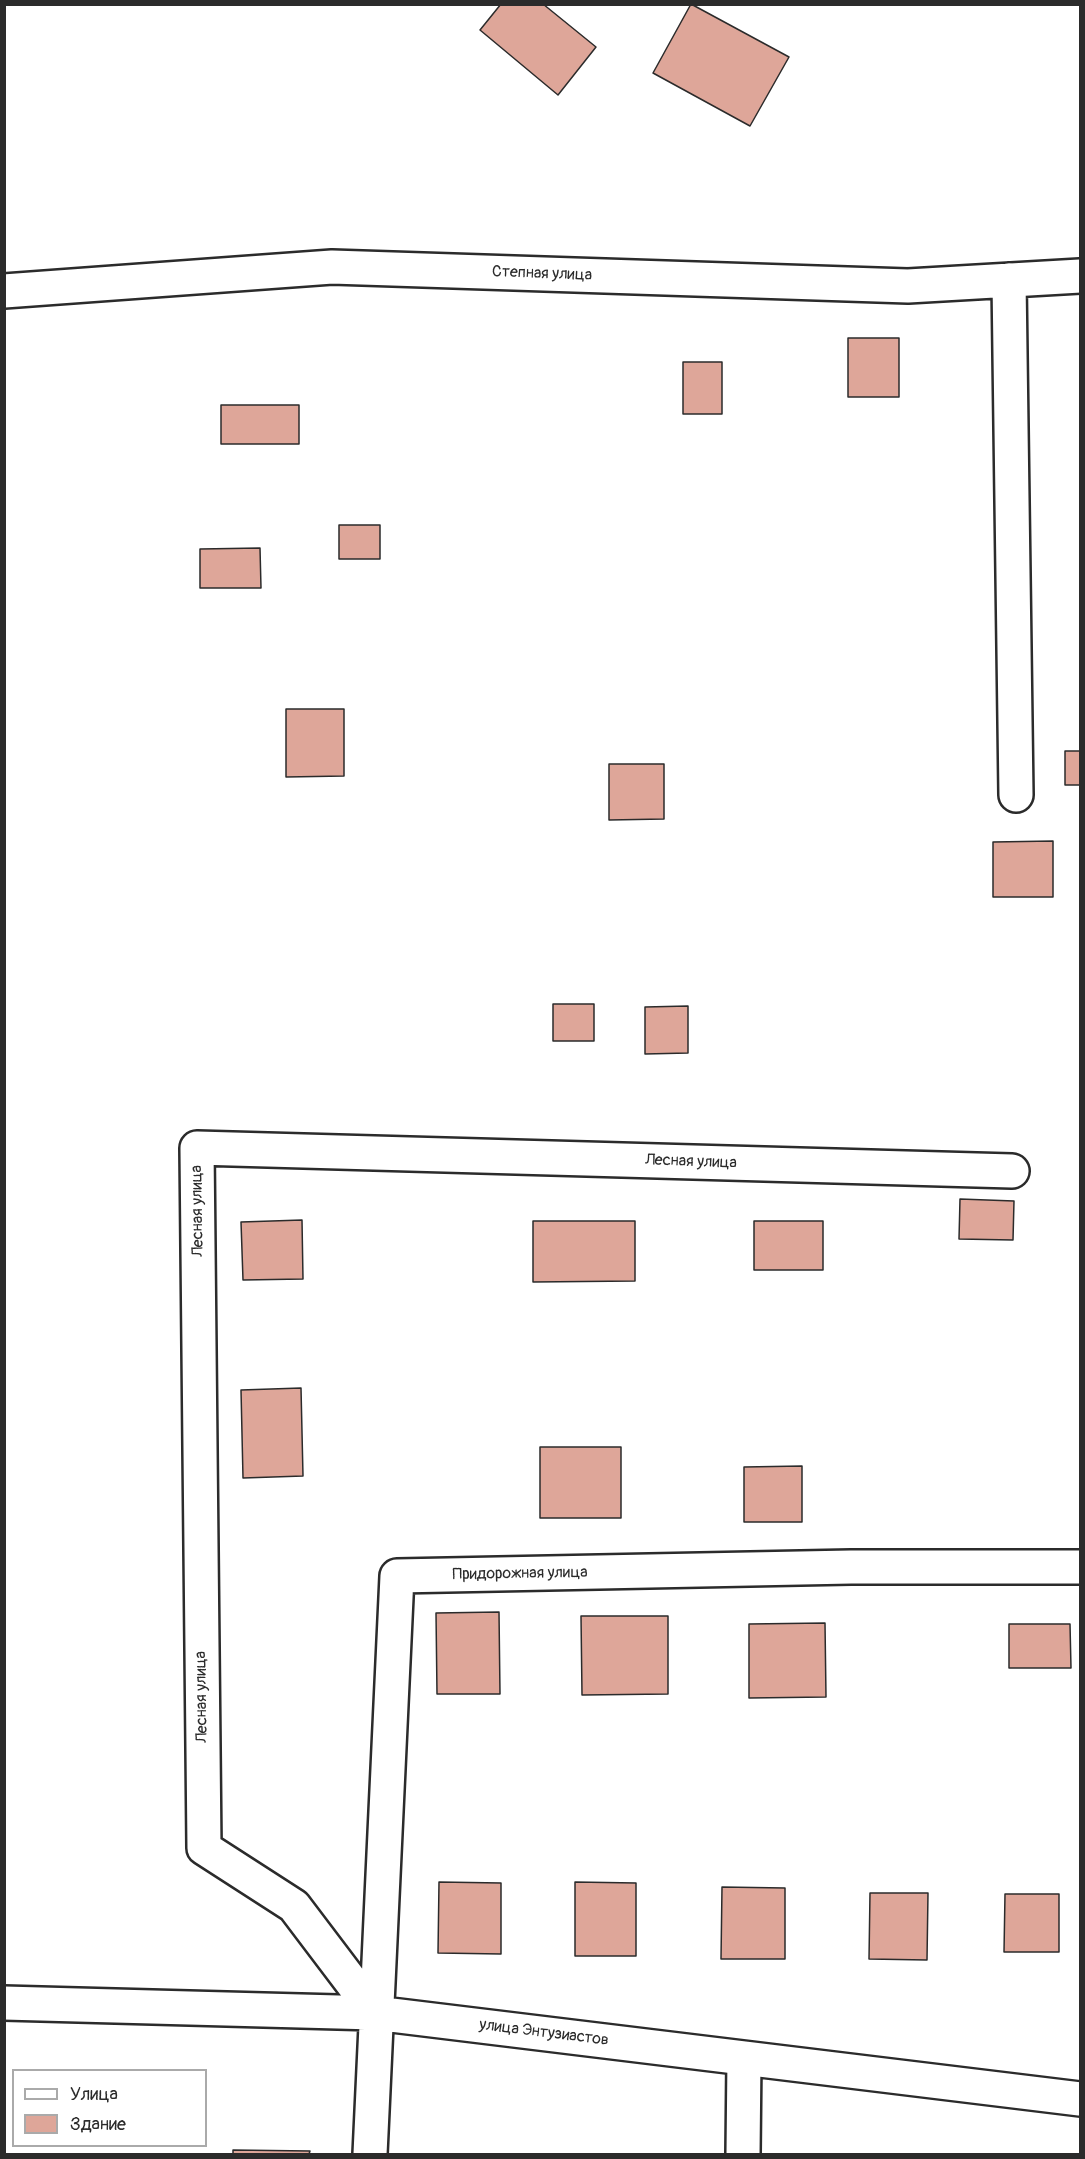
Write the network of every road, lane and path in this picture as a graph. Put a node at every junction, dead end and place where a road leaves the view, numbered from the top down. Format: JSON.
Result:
{"nodes":[{"id":1,"x":1080,"y":276,"type":"edge"},
{"id":2,"x":1009,"y":280,"type":"junction"},
{"id":3,"x":4,"y":291,"type":"edge"},
{"id":4,"x":1016,"y":795,"type":"dead end"},
{"id":5,"x":1012,"y":1172,"type":"dead end"},
{"id":6,"x":1080,"y":1567,"type":"edge"},
{"id":7,"x":4,"y":2003,"type":"edge"},
{"id":8,"x":375,"y":2013,"type":"junction"},
{"id":9,"x":744,"y":2058,"type":"junction"},
{"id":10,"x":1080,"y":2098,"type":"edge"},
{"id":11,"x":370,"y":2154,"type":"edge"},
{"id":12,"x":742,"y":2154,"type":"edge"}],
"edges":[{"from":1,"to":2,"type":"street","name":"Степная улица"},
{"from":2,"to":3,"type":"street","name":"Степная улица"},
{"from":2,"to":4,"type":"street"},
{"from":5,"to":8,"type":"street","name":"Лесная улица"},
{"from":6,"to":8,"type":"street","name":"Придорожная улица"},
{"from":7,"to":8,"type":"street","name":"улица Энтузиастов"},
{"from":8,"to":9,"type":"street","name":"улица Энтузиастов"},
{"from":8,"to":11,"type":"street"},
{"from":9,"to":10,"type":"street","name":"улица Энтузиастов"},
{"from":9,"to":12,"type":"street"}]}
